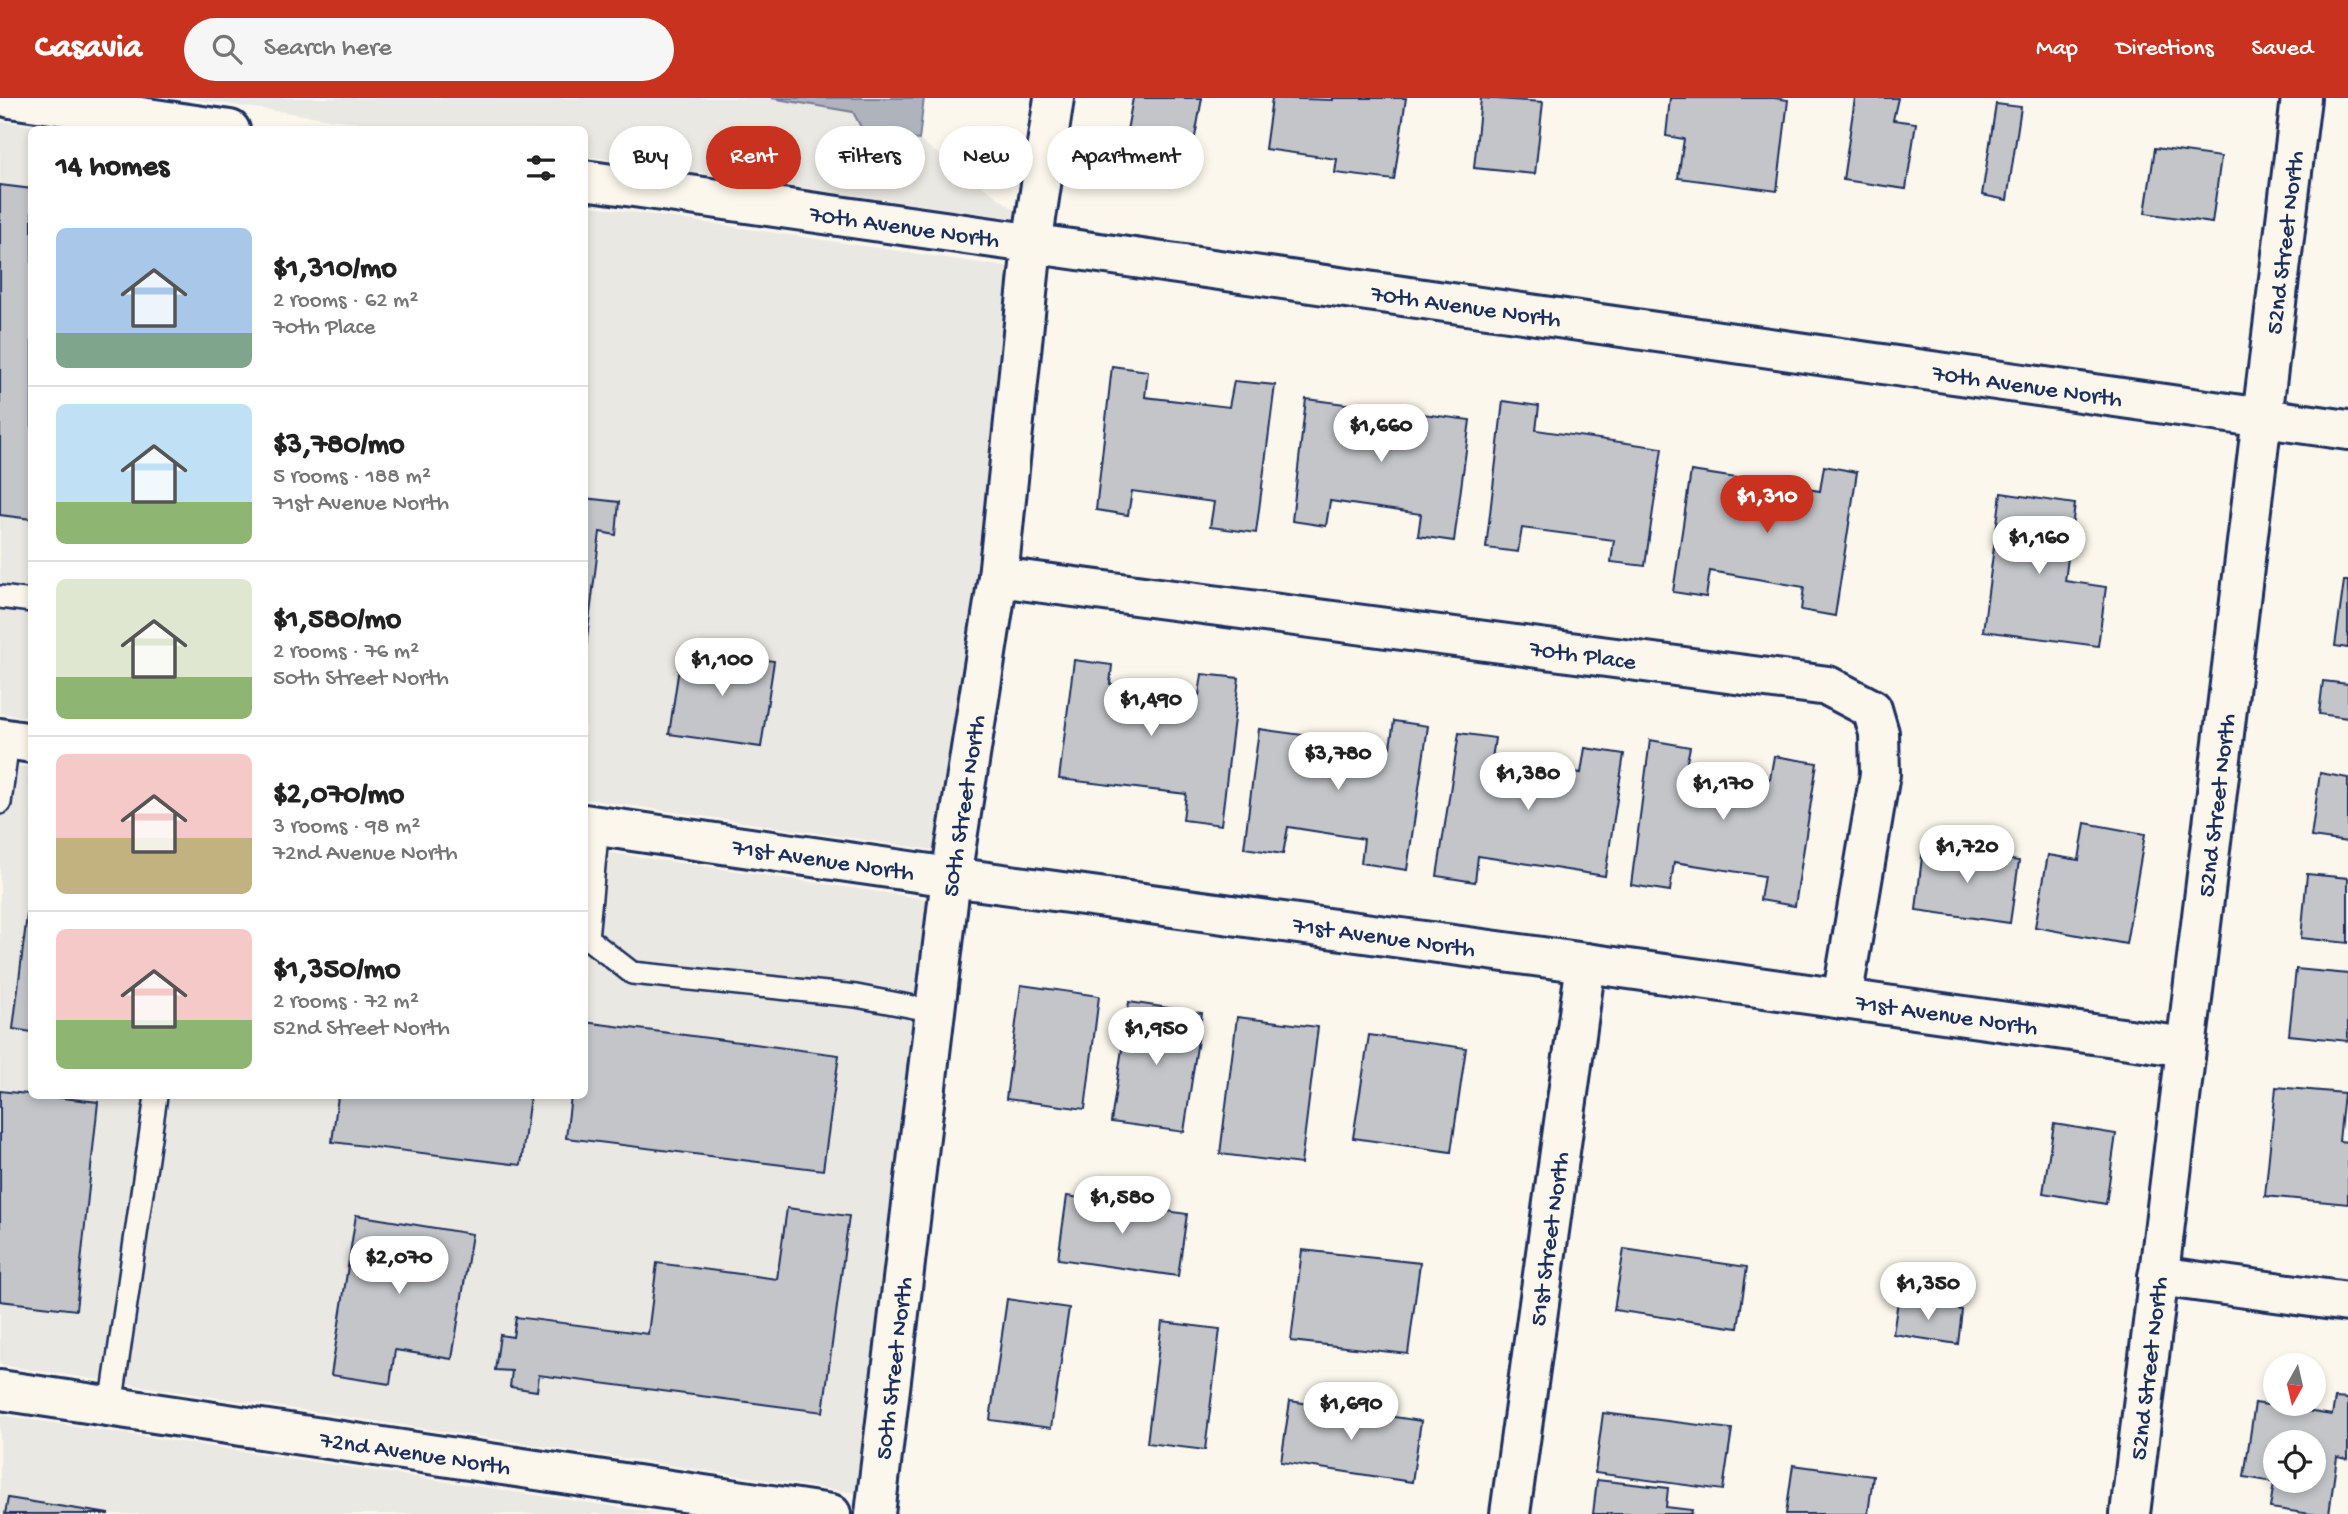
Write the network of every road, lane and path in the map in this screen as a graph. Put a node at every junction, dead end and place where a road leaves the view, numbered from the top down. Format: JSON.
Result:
{"nodes":[{"id":1,"x":10,"y":98,"type":"edge"},
{"id":2,"x":1054,"y":98,"type":"edge"},
{"id":3,"x":2301,"y":98,"type":"edge"},
{"id":4,"x":202,"y":126,"type":"edge"},
{"id":5,"x":588,"y":181,"type":"edge"},
{"id":6,"x":1032,"y":245,"type":"junction"},
{"id":7,"x":2262,"y":418,"type":"junction"},
{"id":8,"x":2348,"y":430,"type":"edge"},
{"id":9,"x":998,"y":577,"type":"junction"},
{"id":10,"x":0,"y":597,"type":"edge"},
{"id":11,"x":28,"y":600,"type":"edge"},
{"id":12,"x":13,"y":740,"type":"edge"},
{"id":13,"x":0,"y":803,"type":"edge"},
{"id":14,"x":591,"y":825,"type":"edge"},
{"id":15,"x":951,"y":877,"type":"junction"},
{"id":16,"x":588,"y":909,"type":"edge"},
{"id":17,"x":588,"y":938,"type":"edge"},
{"id":18,"x":1586,"y":963,"type":"junction"},
{"id":19,"x":1842,"y":999,"type":"junction"},
{"id":20,"x":935,"y":1011,"type":"junction"},
{"id":21,"x":2186,"y":1047,"type":"junction"},
{"id":22,"x":156,"y":1099,"type":"edge"},
{"id":23,"x":2158,"y":1276,"type":"junction"},
{"id":24,"x":2348,"y":1302,"type":"edge"},
{"id":25,"x":0,"y":1390,"type":"edge"},
{"id":26,"x":111,"y":1407,"type":"junction"},
{"id":27,"x":831,"y":1514,"type":"edge"},
{"id":28,"x":875,"y":1514,"type":"edge"},
{"id":29,"x":1510,"y":1514,"type":"edge"},
{"id":30,"x":2130,"y":1514,"type":"edge"}],
"edges":[{"from":1,"to":4,"type":"street"},
{"from":2,"to":6,"type":"street","name":"50th Street North"},
{"from":3,"to":7,"type":"street","name":"52nd Street North"},
{"from":5,"to":6,"type":"street","name":"70th Avenue North"},
{"from":6,"to":7,"type":"street","name":"70th Avenue North"},
{"from":6,"to":9,"type":"street","name":"50th Street North"},
{"from":7,"to":8,"type":"street","name":"70th Avenue North"},
{"from":7,"to":21,"type":"street","name":"52nd Street North"},
{"from":9,"to":15,"type":"street","name":"50th Street North"},
{"from":9,"to":19,"type":"street","name":"70th Place"},
{"from":10,"to":11,"type":"lane"},
{"from":12,"to":13,"type":"lane"},
{"from":14,"to":15,"type":"street","name":"71st Avenue North"},
{"from":14,"to":16,"type":"lane"},
{"from":15,"to":18,"type":"street","name":"71st Avenue North"},
{"from":15,"to":20,"type":"street","name":"50th Street North"},
{"from":17,"to":20,"type":"lane"},
{"from":18,"to":19,"type":"street","name":"71st Avenue North"},
{"from":18,"to":29,"type":"street","name":"51st Street North"},
{"from":19,"to":21,"type":"street","name":"71st Avenue North"},
{"from":20,"to":28,"type":"street","name":"50th Street North"},
{"from":21,"to":23,"type":"street","name":"52nd Street North"},
{"from":22,"to":26,"type":"lane"},
{"from":23,"to":24,"type":"street"},
{"from":23,"to":30,"type":"street","name":"52nd Street North"},
{"from":25,"to":26,"type":"street","name":"72nd Avenue North"},
{"from":26,"to":27,"type":"street","name":"72nd Avenue North"}]}
